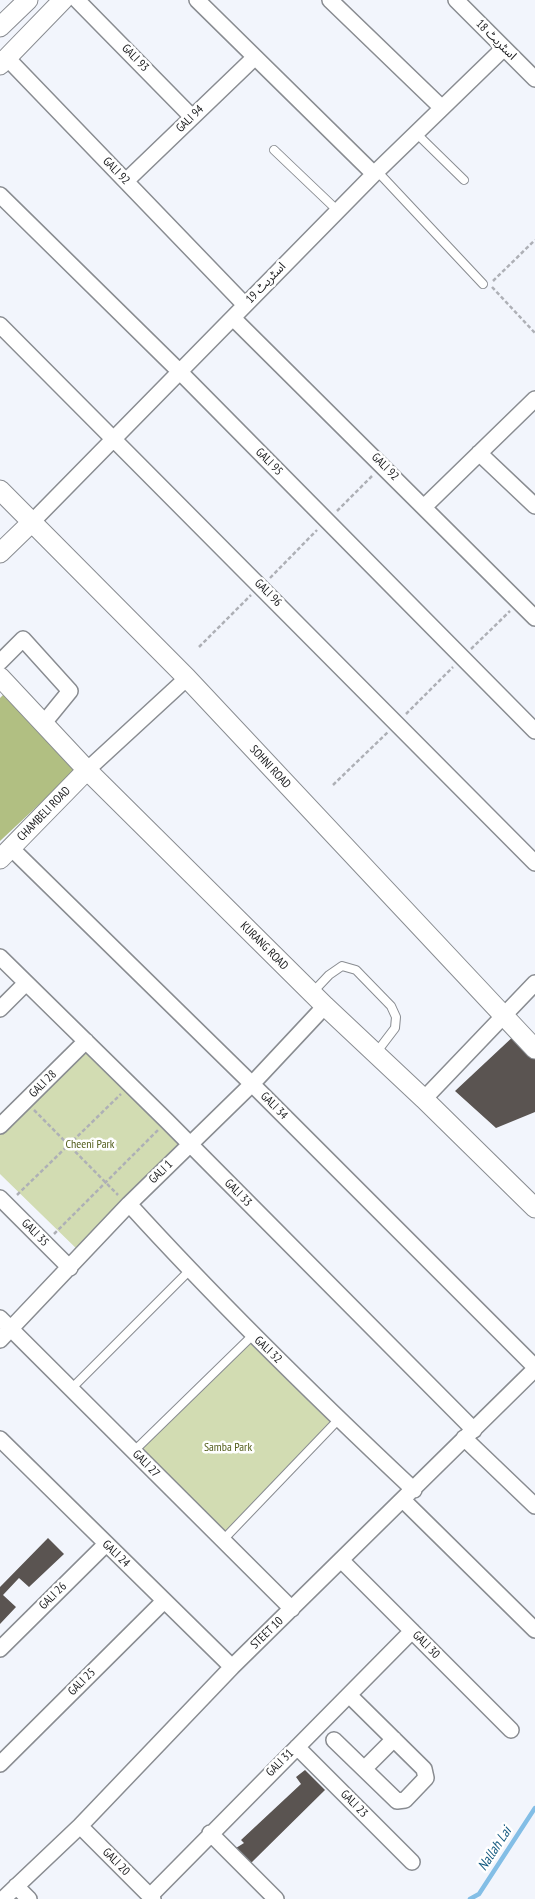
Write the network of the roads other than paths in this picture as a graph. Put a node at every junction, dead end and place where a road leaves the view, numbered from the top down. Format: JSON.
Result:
{"nodes":[{"id":1,"x":28,"y":0,"type":"edge"},
{"id":2,"x":63,"y":0,"type":"edge"},
{"id":3,"x":77,"y":0,"type":"edge"},
{"id":4,"x":197,"y":0,"type":"edge"},
{"id":5,"x":330,"y":0,"type":"edge"},
{"id":6,"x":456,"y":0,"type":"edge"},
{"id":7,"x":0,"y":27,"type":"edge"},
{"id":8,"x":504,"y":48,"type":"junction"},
{"id":9,"x":254,"y":58,"type":"junction"},
{"id":10,"x":4,"y":62,"type":"edge"},
{"id":11,"x":535,"y":79,"type":"edge"},
{"id":12,"x":442,"y":108,"type":"junction"},
{"id":13,"x":192,"y":117,"type":"junction"},
{"id":14,"x":417,"y":134,"type":"junction"},
{"id":15,"x":274,"y":150,"type":"dead end"},
{"id":16,"x":376,"y":172,"type":"junction"},
{"id":17,"x":464,"y":180,"type":"dead end"},
{"id":18,"x":126,"y":182,"type":"junction"},
{"id":19,"x":0,"y":195,"type":"edge"},
{"id":20,"x":338,"y":211,"type":"junction"},
{"id":21,"x":483,"y":284,"type":"dead end"},
{"id":22,"x":245,"y":305,"type":"junction"},
{"id":23,"x":233,"y":318,"type":"junction"},
{"id":24,"x":0,"y":325,"type":"edge"},
{"id":25,"x":180,"y":372,"type":"junction"},
{"id":26,"x":535,"y":399,"type":"edge"},
{"id":27,"x":114,"y":438,"type":"junction"},
{"id":28,"x":479,"y":453,"type":"junction"},
{"id":29,"x":0,"y":490,"type":"edge"},
{"id":30,"x":425,"y":506,"type":"junction"},
{"id":31,"x":535,"y":506,"type":"edge"},
{"id":32,"x":32,"y":522,"type":"junction"},
{"id":33,"x":0,"y":552,"type":"edge"},
{"id":34,"x":535,"y":618,"type":"edge"},
{"id":35,"x":0,"y":662,"type":"edge"},
{"id":36,"x":187,"y":678,"type":"junction"},
{"id":37,"x":2,"y":682,"type":"edge"},
{"id":38,"x":43,"y":724,"type":"junction"},
{"id":39,"x":535,"y":731,"type":"edge"},
{"id":40,"x":88,"y":770,"type":"junction"},
{"id":41,"x":6,"y":853,"type":"edge"},
{"id":42,"x":535,"y":863,"type":"edge"},
{"id":43,"x":0,"y":957,"type":"edge"},
{"id":44,"x":26,"y":983,"type":"junction"},
{"id":45,"x":535,"y":983,"type":"edge"},
{"id":46,"x":318,"y":1000,"type":"junction"},
{"id":47,"x":0,"y":1009,"type":"edge"},
{"id":48,"x":504,"y":1016,"type":"junction"},
{"id":49,"x":86,"y":1041,"type":"junction"},
{"id":50,"x":535,"y":1049,"type":"edge"},
{"id":51,"x":375,"y":1054,"type":"junction"},
{"id":52,"x":252,"y":1084,"type":"junction"},
{"id":53,"x":424,"y":1099,"type":"junction"},
{"id":54,"x":0,"y":1126,"type":"edge"},
{"id":55,"x":190,"y":1145,"type":"junction"},
{"id":56,"x":4,"y":1202,"type":"edge"},
{"id":57,"x":129,"y":1204,"type":"junction"},
{"id":58,"x":535,"y":1208,"type":"edge"},
{"id":59,"x":70,"y":1268,"type":"junction"},
{"id":60,"x":189,"y":1271,"type":"junction"},
{"id":61,"x":0,"y":1318,"type":"edge"},
{"id":62,"x":11,"y":1329,"type":"junction"},
{"id":63,"x":253,"y":1335,"type":"junction"},
{"id":64,"x":0,"y":1340,"type":"edge"},
{"id":65,"x":534,"y":1372,"type":"edge"},
{"id":66,"x":70,"y":1390,"type":"junction"},
{"id":67,"x":339,"y":1419,"type":"junction"},
{"id":68,"x":469,"y":1434,"type":"junction"},
{"id":69,"x":0,"y":1439,"type":"edge"},
{"id":70,"x":134,"y":1451,"type":"junction"},
{"id":71,"x":409,"y":1495,"type":"junction"},
{"id":72,"x":535,"y":1506,"type":"edge"},
{"id":73,"x":222,"y":1541,"type":"junction"},
{"id":74,"x":106,"y":1544,"type":"junction"},
{"id":75,"x":342,"y":1561,"type":"junction"},
{"id":76,"x":164,"y":1601,"type":"junction"},
{"id":77,"x":292,"y":1609,"type":"junction"},
{"id":78,"x":535,"y":1630,"type":"edge"},
{"id":79,"x":412,"y":1631,"type":"junction"},
{"id":80,"x":0,"y":1649,"type":"edge"},
{"id":81,"x":232,"y":1667,"type":"junction"},
{"id":82,"x":349,"y":1695,"type":"junction"},
{"id":83,"x":512,"y":1730,"type":"dead end"},
{"id":84,"x":394,"y":1739,"type":"junction"},
{"id":85,"x":334,"y":1740,"type":"dead end"},
{"id":86,"x":297,"y":1747,"type":"junction"},
{"id":87,"x":0,"y":1764,"type":"edge"},
{"id":88,"x":364,"y":1769,"type":"junction"},
{"id":89,"x":80,"y":1826,"type":"junction"},
{"id":90,"x":210,"y":1833,"type":"junction"},
{"id":91,"x":412,"y":1862,"type":"dead end"},
{"id":92,"x":16,"y":1886,"type":"junction"},
{"id":93,"x":151,"y":1898,"type":"edge"},
{"id":94,"x":3,"y":1899,"type":"edge"},
{"id":95,"x":29,"y":1899,"type":"edge"},
{"id":96,"x":276,"y":1899,"type":"edge"}],
"edges":[{"from":1,"to":7,"type":"street"},
{"from":2,"to":10,"type":"street"},
{"from":3,"to":13,"type":"street","name":"GALI 93"},
{"from":4,"to":9,"type":"street"},
{"from":5,"to":12,"type":"street"},
{"from":6,"to":8,"type":"street","name":"اسٹریٹ 18"},
{"from":8,"to":11,"type":"street","name":"اسٹریٹ 18"},
{"from":8,"to":12,"type":"street","name":"اسٹریٹ 19"},
{"from":9,"to":13,"type":"street","name":"GALI 94"},
{"from":9,"to":16,"type":"street"},
{"from":10,"to":18,"type":"street","name":"GALI 92"},
{"from":12,"to":14,"type":"street","name":"اسٹریٹ 19"},
{"from":13,"to":18,"type":"street","name":"GALI 94"},
{"from":14,"to":16,"type":"street","name":"اسٹریٹ 19"},
{"from":14,"to":17,"type":"lane"},
{"from":15,"to":20,"type":"lane"},
{"from":16,"to":20,"type":"street","name":"اسٹریٹ 19"},
{"from":16,"to":21,"type":"lane"},
{"from":18,"to":22,"type":"street","name":"GALI 92"},
{"from":19,"to":25,"type":"street","name":"GALI 95"},
{"from":20,"to":22,"type":"street","name":"اسٹریٹ 19"},
{"from":22,"to":23,"type":"street","name":"اسٹریٹ 19"},
{"from":23,"to":25,"type":"street","name":"اسٹریٹ 19"},
{"from":23,"to":30,"type":"street","name":"GALI 92"},
{"from":24,"to":27,"type":"street","name":"GALI 96"},
{"from":25,"to":27,"type":"street","name":"اسٹریٹ 19"},
{"from":25,"to":39,"type":"street","name":"GALI 95"},
{"from":26,"to":28,"type":"street"},
{"from":27,"to":32,"type":"street","name":"اسٹریٹ 19"},
{"from":27,"to":42,"type":"street","name":"GALI 96"},
{"from":28,"to":30,"type":"street"},
{"from":28,"to":31,"type":"street"},
{"from":29,"to":32,"type":"street","name":"SOHNI ROAD"},
{"from":30,"to":34,"type":"street","name":"GALI 92"},
{"from":32,"to":33,"type":"street"},
{"from":32,"to":36,"type":"street","name":"SOHNI ROAD"},
{"from":35,"to":38,"type":"street"},
{"from":36,"to":40,"type":"street"},
{"from":36,"to":48,"type":"street","name":"SOHNI ROAD"},
{"from":37,"to":38,"type":"street","name":"KURANG ROAD"},
{"from":38,"to":40,"type":"street","name":"KURANG ROAD"},
{"from":40,"to":41,"type":"street","name":"CHAMBELI ROAD"},
{"from":40,"to":46,"type":"street","name":"KURANG ROAD"},
{"from":41,"to":52,"type":"street","name":"GALI 34"},
{"from":43,"to":44,"type":"street","name":"GALI 33"},
{"from":44,"to":47,"type":"street"},
{"from":44,"to":49,"type":"street","name":"GALI 33"},
{"from":45,"to":48,"type":"street"},
{"from":46,"to":51,"type":"street","name":"KURANG ROAD"},
{"from":46,"to":51,"type":"lane"},
{"from":46,"to":52,"type":"street","name":"GALI 1"},
{"from":48,"to":50,"type":"street","name":"SOHNI ROAD"},
{"from":48,"to":53,"type":"street"},
{"from":49,"to":54,"type":"street","name":"GALI 28"},
{"from":49,"to":55,"type":"street","name":"GALI 33"},
{"from":51,"to":53,"type":"street","name":"KURANG ROAD"},
{"from":52,"to":55,"type":"street","name":"GALI 1"},
{"from":52,"to":65,"type":"street","name":"GALI 34"},
{"from":53,"to":58,"type":"street","name":"KURANG ROAD"},
{"from":55,"to":57,"type":"street","name":"GALI 1"},
{"from":55,"to":68,"type":"street","name":"GALI 33"},
{"from":56,"to":59,"type":"street","name":"GALI 35"},
{"from":57,"to":59,"type":"street","name":"GALI 1"},
{"from":57,"to":60,"type":"street","name":"GALI 32"},
{"from":59,"to":62,"type":"street","name":"GALI 1"},
{"from":60,"to":63,"type":"street","name":"GALI 32"},
{"from":60,"to":66,"type":"lane"},
{"from":61,"to":62,"type":"street","name":"GALI 27"},
{"from":62,"to":64,"type":"street","name":"GALI 1"},
{"from":62,"to":66,"type":"street","name":"GALI 27"},
{"from":63,"to":67,"type":"street","name":"GALI 32"},
{"from":63,"to":70,"type":"lane"},
{"from":65,"to":68,"type":"street","name":"STEET 10"},
{"from":66,"to":70,"type":"street","name":"GALI 27"},
{"from":67,"to":71,"type":"street","name":"GALI 32"},
{"from":67,"to":73,"type":"lane"},
{"from":68,"to":71,"type":"street","name":"STEET 10"},
{"from":68,"to":72,"type":"street","name":"GALI 33"},
{"from":69,"to":74,"type":"street","name":"GALI 24"},
{"from":70,"to":73,"type":"street","name":"GALI 27"},
{"from":71,"to":75,"type":"street","name":"STEET 10"},
{"from":71,"to":78,"type":"street","name":"GALI 32"},
{"from":73,"to":77,"type":"street","name":"GALI 27"},
{"from":74,"to":76,"type":"street","name":"GALI 24"},
{"from":74,"to":80,"type":"street","name":"GALI 26"},
{"from":75,"to":77,"type":"street","name":"STEET 10"},
{"from":75,"to":79,"type":"street","name":"GALI 30"},
{"from":76,"to":81,"type":"street","name":"GALI 24"},
{"from":76,"to":87,"type":"street","name":"GALI 25"},
{"from":77,"to":81,"type":"street","name":"STEET 10"},
{"from":79,"to":82,"type":"street","name":"GALI 31"},
{"from":79,"to":83,"type":"street","name":"GALI 30"},
{"from":81,"to":89,"type":"street","name":"STEET 10"},
{"from":82,"to":84,"type":"street"},
{"from":82,"to":86,"type":"street","name":"GALI 31"},
{"from":84,"to":88,"type":"street"},
{"from":84,"to":88,"type":"street"},
{"from":85,"to":88,"type":"street"},
{"from":86,"to":90,"type":"street","name":"GALI 31"},
{"from":86,"to":91,"type":"street","name":"GALI 23"},
{"from":89,"to":92,"type":"street","name":"STEET 10"},
{"from":89,"to":93,"type":"street","name":"GALI 20"},
{"from":90,"to":93,"type":"street","name":"GALI 31"},
{"from":90,"to":96,"type":"street"},
{"from":92,"to":94,"type":"street","name":"STEET 10"},
{"from":92,"to":95,"type":"street"}]}
